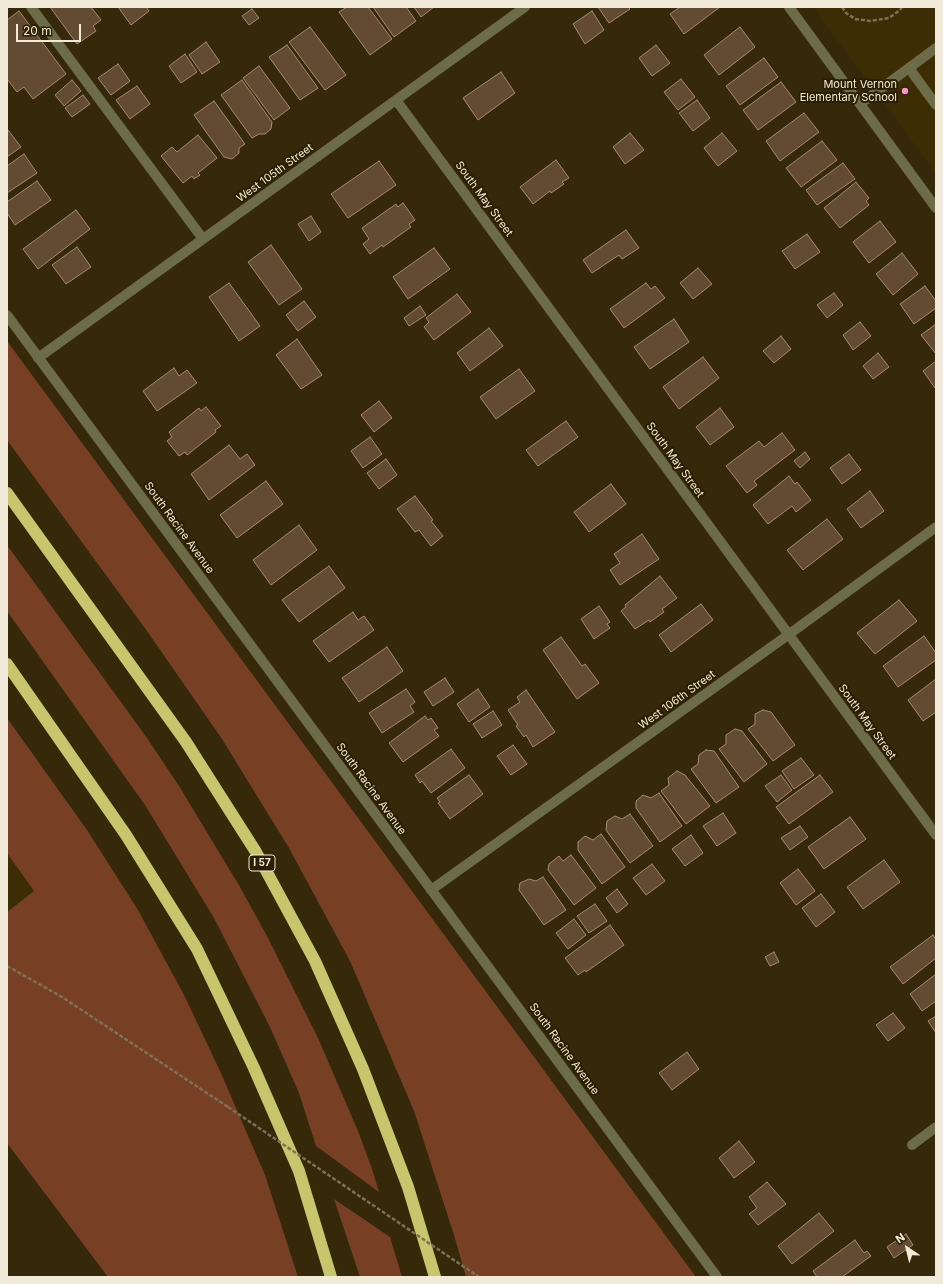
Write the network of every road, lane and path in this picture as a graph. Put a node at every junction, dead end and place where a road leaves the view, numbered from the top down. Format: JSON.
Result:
{"nodes":[{"id":1,"x":31,"y":7,"type":"edge"},
{"id":2,"x":525,"y":7,"type":"edge"},
{"id":3,"x":789,"y":7,"type":"edge"},
{"id":4,"x":842,"y":7,"type":"edge"},
{"id":5,"x":902,"y":7,"type":"edge"},
{"id":6,"x":936,"y":48,"type":"edge"},
{"id":7,"x":909,"y":68,"type":"junction"},
{"id":8,"x":396,"y":100,"type":"junction"},
{"id":9,"x":860,"y":104,"type":"junction"},
{"id":10,"x":936,"y":105,"type":"edge"},
{"id":11,"x":936,"y":208,"type":"edge"},
{"id":12,"x":203,"y":239,"type":"junction"},
{"id":13,"x":7,"y":315,"type":"edge"},
{"id":14,"x":38,"y":358,"type":"junction"},
{"id":15,"x":7,"y":493,"type":"edge"},
{"id":16,"x":936,"y":527,"type":"edge"},
{"id":17,"x":788,"y":635,"type":"junction"},
{"id":18,"x":7,"y":664,"type":"edge"},
{"id":19,"x":936,"y":835,"type":"edge"},
{"id":20,"x":431,"y":890,"type":"junction"},
{"id":21,"x":7,"y":966,"type":"edge"},
{"id":22,"x":936,"y":1127,"type":"edge"},
{"id":23,"x":912,"y":1145,"type":"dead end"},
{"id":24,"x":477,"y":1276,"type":"edge"},
{"id":25,"x":331,"y":1277,"type":"edge"},
{"id":26,"x":435,"y":1277,"type":"edge"},
{"id":27,"x":717,"y":1277,"type":"edge"}],
"edges":[{"from":1,"to":12,"type":"street"},
{"from":2,"to":8,"type":"street","name":"West 105th Street"},
{"from":3,"to":9,"type":"street"},
{"from":4,"to":5,"type":"path"},
{"from":6,"to":7,"type":"street"},
{"from":7,"to":9,"type":"street"},
{"from":7,"to":10,"type":"street"},
{"from":8,"to":12,"type":"street","name":"West 105th Street"},
{"from":8,"to":17,"type":"street","name":"South May Street"},
{"from":9,"to":11,"type":"street"},
{"from":12,"to":14,"type":"street","name":"West 105th Street"},
{"from":13,"to":14,"type":"street","name":"South Racine Avenue"},
{"from":14,"to":20,"type":"street","name":"South Racine Avenue"},
{"from":15,"to":26,"type":"highway","number":"I 57"},
{"from":16,"to":17,"type":"street","name":"West 106th Street"},
{"from":17,"to":19,"type":"street","name":"South May Street"},
{"from":17,"to":20,"type":"street","name":"West 106th Street"},
{"from":18,"to":25,"type":"highway"},
{"from":20,"to":27,"type":"street","name":"South Racine Avenue"},
{"from":21,"to":24,"type":"path","bridge":true},
{"from":22,"to":23,"type":"street"}]}
